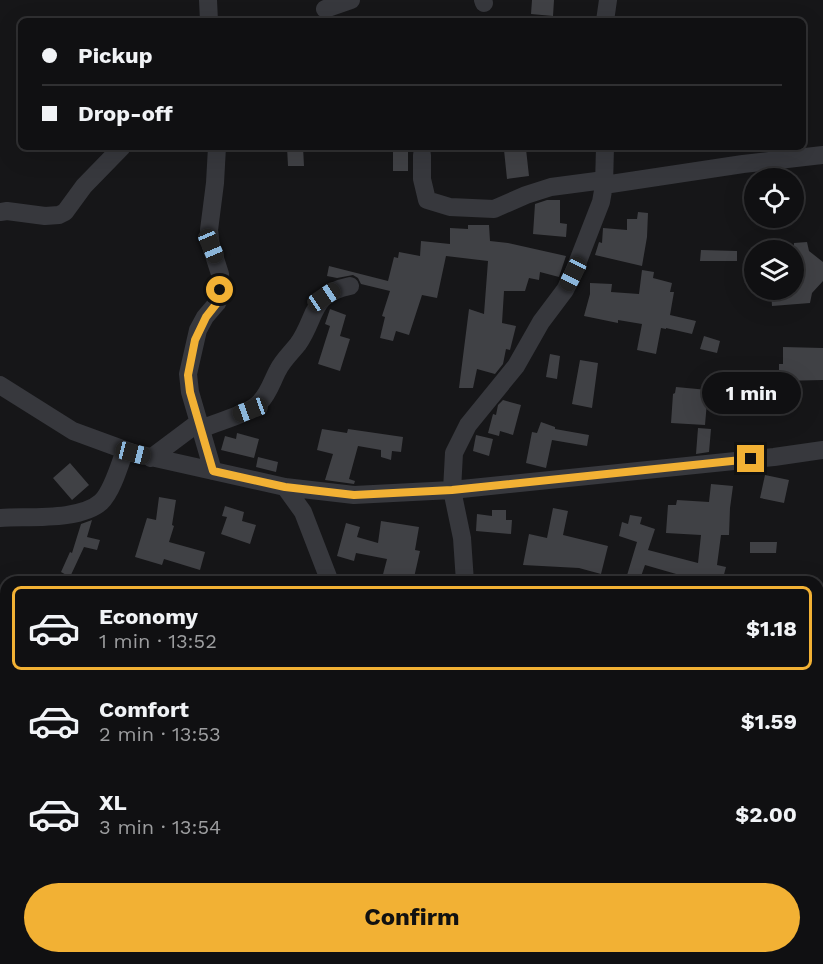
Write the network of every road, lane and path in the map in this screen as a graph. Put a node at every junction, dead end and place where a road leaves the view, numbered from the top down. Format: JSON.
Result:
{"nodes":[{"id":1,"x":208,"y":0,"type":"edge"},
{"id":2,"x":351,"y":0,"type":"edge"},
{"id":3,"x":608,"y":0,"type":"edge"},
{"id":4,"x":322,"y":10,"type":"edge"},
{"id":5,"x":209,"y":18,"type":"edge"},
{"id":6,"x":605,"y":18,"type":"edge"},
{"id":7,"x":119,"y":150,"type":"edge"},
{"id":8,"x":217,"y":150,"type":"edge"},
{"id":9,"x":605,"y":150,"type":"edge"},
{"id":10,"x":422,"y":154,"type":"dead end"},
{"id":11,"x":823,"y":156,"type":"edge"},
{"id":12,"x":604,"y":183,"type":"junction"},
{"id":13,"x":0,"y":212,"type":"edge"},
{"id":14,"x":350,"y":286,"type":"dead end"},
{"id":15,"x":0,"y":385,"type":"edge"},
{"id":16,"x":200,"y":425,"type":"junction"},
{"id":17,"x":125,"y":450,"type":"junction"},
{"id":18,"x":823,"y":450,"type":"edge"},
{"id":19,"x":151,"y":458,"type":"junction"},
{"id":20,"x":213,"y":471,"type":"junction"},
{"id":21,"x":285,"y":487,"type":"junction"},
{"id":22,"x":452,"y":490,"type":"junction"},
{"id":23,"x":0,"y":518,"type":"edge"},
{"id":24,"x":328,"y":576,"type":"edge"},
{"id":25,"x":465,"y":576,"type":"edge"}],
"edges":[{"from":1,"to":5,"type":"street"},
{"from":2,"to":4,"type":"street"},
{"from":3,"to":6,"type":"street"},
{"from":7,"to":13,"type":"street"},
{"from":8,"to":16,"type":"street"},
{"from":9,"to":12,"type":"street"},
{"from":10,"to":12,"type":"street"},
{"from":11,"to":12,"type":"street"},
{"from":12,"to":22,"type":"street"},
{"from":14,"to":16,"type":"street"},
{"from":15,"to":17,"type":"street"},
{"from":16,"to":19,"type":"street"},
{"from":16,"to":20,"type":"street"},
{"from":17,"to":19,"type":"street"},
{"from":17,"to":23,"type":"street"},
{"from":18,"to":22,"type":"street"},
{"from":19,"to":20,"type":"street"},
{"from":20,"to":21,"type":"street"},
{"from":21,"to":22,"type":"street"},
{"from":21,"to":24,"type":"street"},
{"from":22,"to":25,"type":"street"}]}
